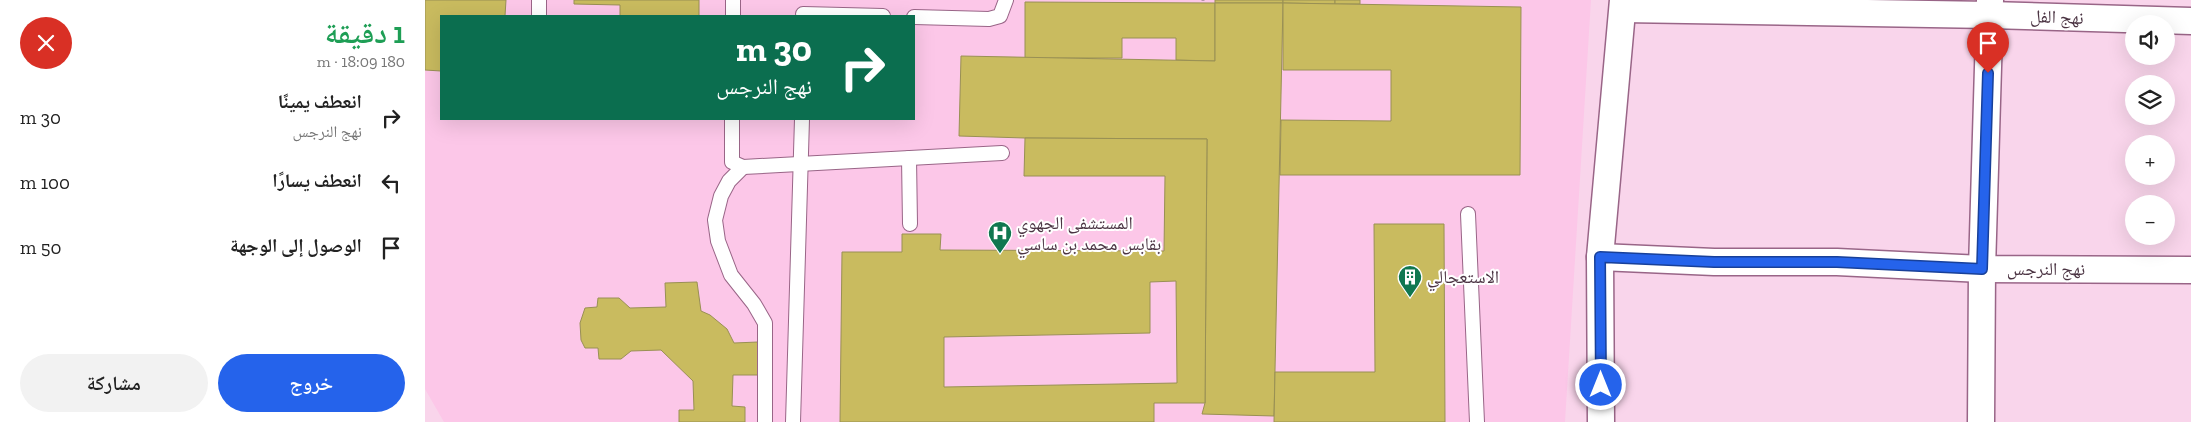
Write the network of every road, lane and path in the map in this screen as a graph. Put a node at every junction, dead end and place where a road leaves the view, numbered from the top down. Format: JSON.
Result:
{"nodes":[{"id":1,"x":539,"y":0,"type":"edge"},
{"id":2,"x":733,"y":0,"type":"edge"},
{"id":3,"x":1006,"y":0,"type":"edge"},
{"id":4,"x":1623,"y":5,"type":"edge"},
{"id":5,"x":1990,"y":7,"type":"edge"},
{"id":6,"x":803,"y":10,"type":"edge"},
{"id":7,"x":539,"y":15,"type":"edge"},
{"id":8,"x":733,"y":15,"type":"edge"},
{"id":9,"x":870,"y":15,"type":"edge"},
{"id":10,"x":915,"y":17,"type":"edge"},
{"id":11,"x":2191,"y":21,"type":"edge"},
{"id":12,"x":732,"y":120,"type":"edge"},
{"id":13,"x":802,"y":120,"type":"edge"},
{"id":14,"x":1002,"y":153,"type":"dead end"},
{"id":15,"x":909,"y":158,"type":"junction"},
{"id":16,"x":801,"y":164,"type":"junction"},
{"id":17,"x":743,"y":167,"type":"junction"},
{"id":18,"x":1468,"y":214,"type":"dead end"},
{"id":19,"x":910,"y":224,"type":"dead end"},
{"id":20,"x":1600,"y":257,"type":"junction"},
{"id":21,"x":1982,"y":269,"type":"junction"},
{"id":22,"x":2191,"y":270,"type":"edge"},
{"id":23,"x":765,"y":422,"type":"edge"},
{"id":24,"x":793,"y":422,"type":"edge"},
{"id":25,"x":1477,"y":422,"type":"edge"},
{"id":26,"x":1601,"y":422,"type":"edge"},
{"id":27,"x":1981,"y":422,"type":"edge"}],
"edges":[{"from":1,"to":7,"type":"lane"},
{"from":2,"to":8,"type":"lane"},
{"from":3,"to":10,"type":"lane"},
{"from":4,"to":5,"type":"street","name":"نهج الفل"},
{"from":4,"to":20,"type":"street"},
{"from":5,"to":11,"type":"street","name":"نهج الفل"},
{"from":5,"to":21,"type":"street"},
{"from":6,"to":9,"type":"lane"},
{"from":12,"to":17,"type":"lane"},
{"from":13,"to":16,"type":"lane"},
{"from":14,"to":15,"type":"lane"},
{"from":15,"to":16,"type":"lane"},
{"from":15,"to":19,"type":"lane"},
{"from":16,"to":17,"type":"lane"},
{"from":16,"to":24,"type":"lane"},
{"from":17,"to":23,"type":"lane"},
{"from":18,"to":25,"type":"lane"},
{"from":20,"to":21,"type":"street","name":"نهج النرجس"},
{"from":20,"to":26,"type":"street"},
{"from":21,"to":22,"type":"street","name":"نهج النرجس"},
{"from":21,"to":27,"type":"street"}]}
